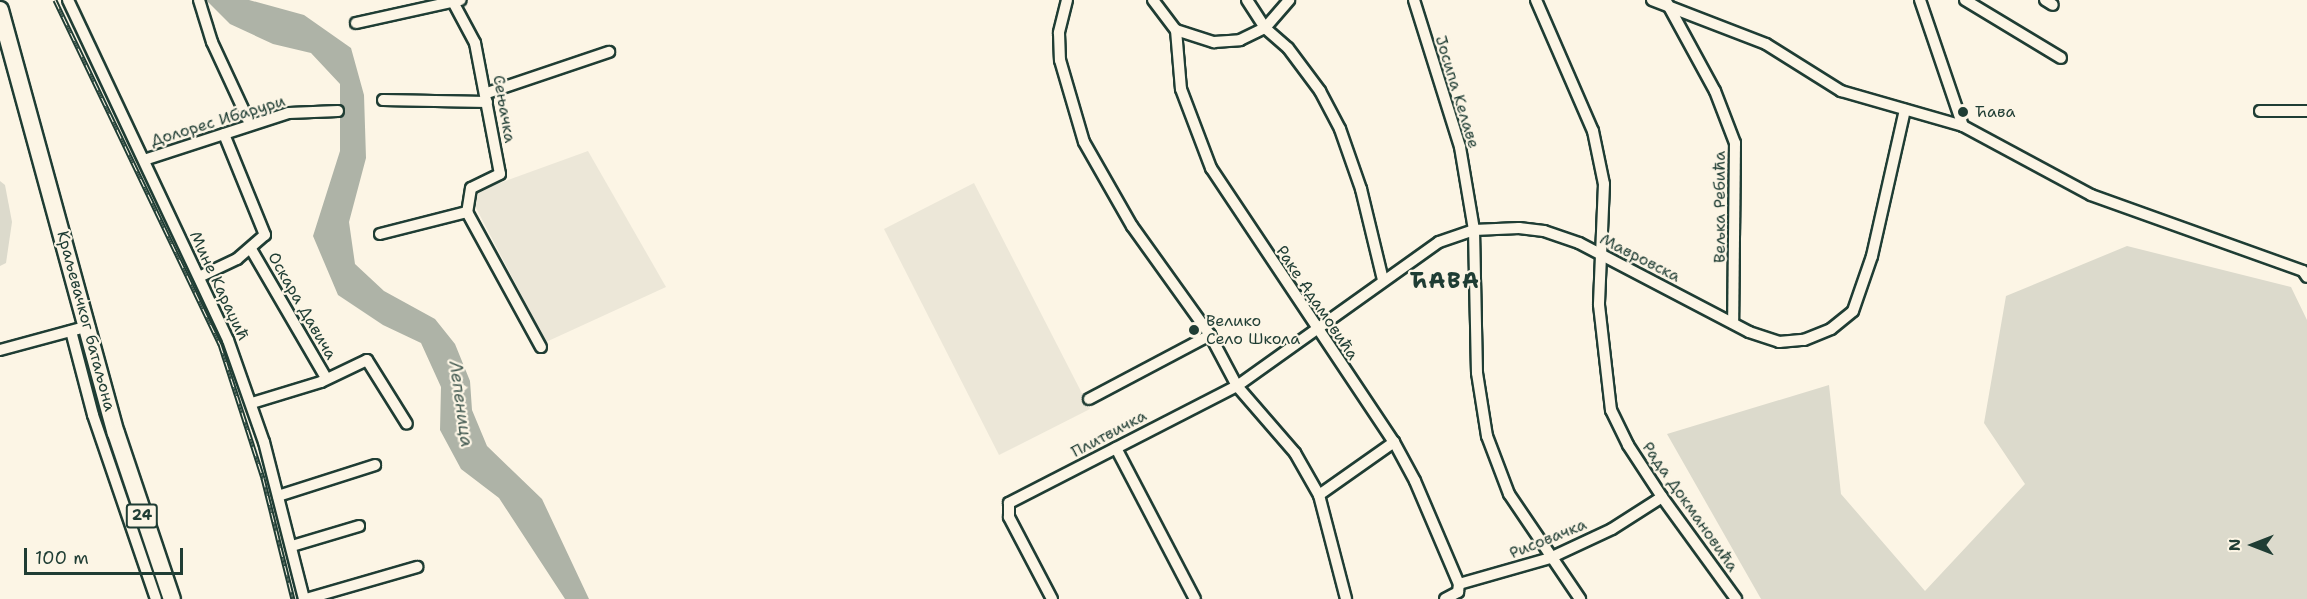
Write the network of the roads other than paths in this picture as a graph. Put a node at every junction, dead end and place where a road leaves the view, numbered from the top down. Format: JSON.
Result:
{"nodes":[{"id":1,"x":68,"y":0,"type":"edge"},
{"id":2,"x":199,"y":0,"type":"edge"},
{"id":3,"x":1067,"y":0,"type":"edge"},
{"id":4,"x":1153,"y":0,"type":"edge"},
{"id":5,"x":1247,"y":0,"type":"edge"},
{"id":6,"x":1289,"y":0,"type":"edge"},
{"id":7,"x":1414,"y":0,"type":"edge"},
{"id":8,"x":1536,"y":0,"type":"edge"},
{"id":9,"x":1652,"y":0,"type":"edge"},
{"id":10,"x":1920,"y":0,"type":"edge"},
{"id":11,"x":1965,"y":0,"type":"edge"},
{"id":12,"x":455,"y":1,"type":"edge"},
{"id":13,"x":1667,"y":3,"type":"edge"},
{"id":14,"x":0,"y":10,"type":"edge"},
{"id":15,"x":356,"y":24,"type":"dead end"},
{"id":16,"x":1265,"y":28,"type":"junction"},
{"id":17,"x":1176,"y":30,"type":"junction"},
{"id":18,"x":3,"y":36,"type":"edge"},
{"id":19,"x":609,"y":52,"type":"dead end"},
{"id":20,"x":2061,"y":58,"type":"dead end"},
{"id":21,"x":487,"y":98,"type":"junction"},
{"id":22,"x":382,"y":100,"type":"dead end"},
{"id":23,"x":1905,"y":110,"type":"junction"},
{"id":24,"x":338,"y":111,"type":"dead end"},
{"id":25,"x":2260,"y":111,"type":"dead end"},
{"id":26,"x":2307,"y":111,"type":"edge"},
{"id":27,"x":250,"y":124,"type":"junction"},
{"id":28,"x":1963,"y":126,"type":"junction"},
{"id":29,"x":224,"y":134,"type":"junction"},
{"id":30,"x":144,"y":160,"type":"junction"},
{"id":31,"x":467,"y":212,"type":"junction"},
{"id":32,"x":1474,"y":230,"type":"junction"},
{"id":33,"x":380,"y":234,"type":"dead end"},
{"id":34,"x":251,"y":249,"type":"junction"},
{"id":35,"x":1601,"y":255,"type":"junction"},
{"id":36,"x":2306,"y":272,"type":"edge"},
{"id":37,"x":199,"y":277,"type":"junction"},
{"id":38,"x":1383,"y":280,"type":"junction"},
{"id":39,"x":1732,"y":322,"type":"junction"},
{"id":40,"x":79,"y":329,"type":"junction"},
{"id":41,"x":1318,"y":331,"type":"junction"},
{"id":42,"x":1210,"y":335,"type":"junction"},
{"id":43,"x":541,"y":347,"type":"dead end"},
{"id":44,"x":0,"y":350,"type":"edge"},
{"id":45,"x":326,"y":378,"type":"junction"},
{"id":46,"x":1237,"y":386,"type":"junction"},
{"id":47,"x":1089,"y":399,"type":"dead end"},
{"id":48,"x":252,"y":403,"type":"junction"},
{"id":49,"x":407,"y":424,"type":"dead end"},
{"id":50,"x":1394,"y":442,"type":"junction"},
{"id":51,"x":1116,"y":448,"type":"junction"},
{"id":52,"x":375,"y":465,"type":"dead end"},
{"id":53,"x":1319,"y":495,"type":"junction"},
{"id":54,"x":278,"y":496,"type":"junction"},
{"id":55,"x":1662,"y":497,"type":"junction"},
{"id":56,"x":359,"y":526,"type":"dead end"},
{"id":57,"x":292,"y":546,"type":"junction"},
{"id":58,"x":1550,"y":558,"type":"junction"},
{"id":59,"x":417,"y":567,"type":"dead end"},
{"id":60,"x":1459,"y":584,"type":"junction"},
{"id":61,"x":156,"y":599,"type":"edge"},
{"id":62,"x":172,"y":599,"type":"edge"},
{"id":63,"x":305,"y":599,"type":"edge"},
{"id":64,"x":1052,"y":599,"type":"edge"},
{"id":65,"x":1195,"y":599,"type":"edge"},
{"id":66,"x":1346,"y":599,"type":"edge"},
{"id":67,"x":1445,"y":599,"type":"edge"},
{"id":68,"x":1580,"y":599,"type":"edge"},
{"id":69,"x":1736,"y":599,"type":"edge"}],
"edges":[{"from":1,"to":30,"type":"street","name":"Мине Караџић"},
{"from":2,"to":27,"type":"street"},
{"from":3,"to":42,"type":"street"},
{"from":4,"to":17,"type":"street"},
{"from":5,"to":16,"type":"street"},
{"from":6,"to":16,"type":"street"},
{"from":7,"to":32,"type":"street","name":"Јосипа Келаве"},
{"from":8,"to":35,"type":"street","name":"Рада Докмановића"},
{"from":9,"to":13,"type":"street"},
{"from":10,"to":28,"type":"street"},
{"from":11,"to":20,"type":"street"},
{"from":12,"to":15,"type":"street"},
{"from":12,"to":21,"type":"street","name":"Сењачка"},
{"from":13,"to":23,"type":"street"},
{"from":13,"to":39,"type":"street","name":"Вељка Ребића"},
{"from":14,"to":18,"type":"main road","name":"Краљевачког батаљона","number":"24"},
{"from":16,"to":17,"type":"street"},
{"from":16,"to":38,"type":"street"},
{"from":17,"to":41,"type":"street","name":"Раке Адамовића"},
{"from":18,"to":40,"type":"main road","name":"Краљевачког батаљона","number":"24"},
{"from":19,"to":21,"type":"street"},
{"from":21,"to":22,"type":"street"},
{"from":21,"to":31,"type":"street","name":"Сењачка"},
{"from":23,"to":28,"type":"street"},
{"from":23,"to":39,"type":"street","name":"Мавровска"},
{"from":24,"to":27,"type":"street","name":"Долорес Ибарури"},
{"from":25,"to":26,"type":"street"},
{"from":27,"to":29,"type":"street","name":"Долорес Ибарури"},
{"from":28,"to":36,"type":"street"},
{"from":29,"to":30,"type":"street","name":"Долорес Ибарури"},
{"from":29,"to":34,"type":"street","name":"Оскара Давича"},
{"from":30,"to":37,"type":"street","name":"Мине Караџић"},
{"from":31,"to":33,"type":"street"},
{"from":31,"to":43,"type":"street"},
{"from":32,"to":35,"type":"street","name":"Мавровска"},
{"from":32,"to":38,"type":"street","name":"Мавровска"},
{"from":32,"to":58,"type":"street","name":"Јосипа Келаве"},
{"from":34,"to":37,"type":"street","name":"Оскара Давича"},
{"from":34,"to":45,"type":"street","name":"Оскара Давича"},
{"from":35,"to":39,"type":"street","name":"Мавровска"},
{"from":35,"to":55,"type":"street","name":"Рада Докмановића"},
{"from":37,"to":48,"type":"street","name":"Мине Караџић"},
{"from":38,"to":41,"type":"street","name":"Мавровска"},
{"from":40,"to":44,"type":"street"},
{"from":40,"to":61,"type":"street"},
{"from":40,"to":62,"type":"main road","name":"Краљевачког батаљона","number":"24"},
{"from":41,"to":46,"type":"street","name":"Мавровска"},
{"from":41,"to":50,"type":"street","name":"Раке Адамовића"},
{"from":42,"to":46,"type":"street"},
{"from":42,"to":47,"type":"street"},
{"from":45,"to":48,"type":"street"},
{"from":45,"to":49,"type":"street"},
{"from":46,"to":51,"type":"street","name":"Плитвичка"},
{"from":46,"to":53,"type":"street"},
{"from":48,"to":54,"type":"street","name":"Мине Караџић"},
{"from":50,"to":53,"type":"street"},
{"from":50,"to":60,"type":"street","name":"Раке Адамовића"},
{"from":51,"to":64,"type":"street","name":"Плитвичка"},
{"from":51,"to":65,"type":"street"},
{"from":52,"to":54,"type":"street"},
{"from":53,"to":66,"type":"street"},
{"from":54,"to":57,"type":"street","name":"Мине Караџић"},
{"from":55,"to":58,"type":"street","name":"Рисовачка"},
{"from":55,"to":69,"type":"street","name":"Рада Докмановића"},
{"from":56,"to":57,"type":"street"},
{"from":57,"to":63,"type":"street","name":"Мине Караџић"},
{"from":58,"to":60,"type":"street","name":"Рисовачка"},
{"from":58,"to":68,"type":"street","name":"Јосипа Келаве"},
{"from":59,"to":63,"type":"street"},
{"from":60,"to":67,"type":"street"}]}
